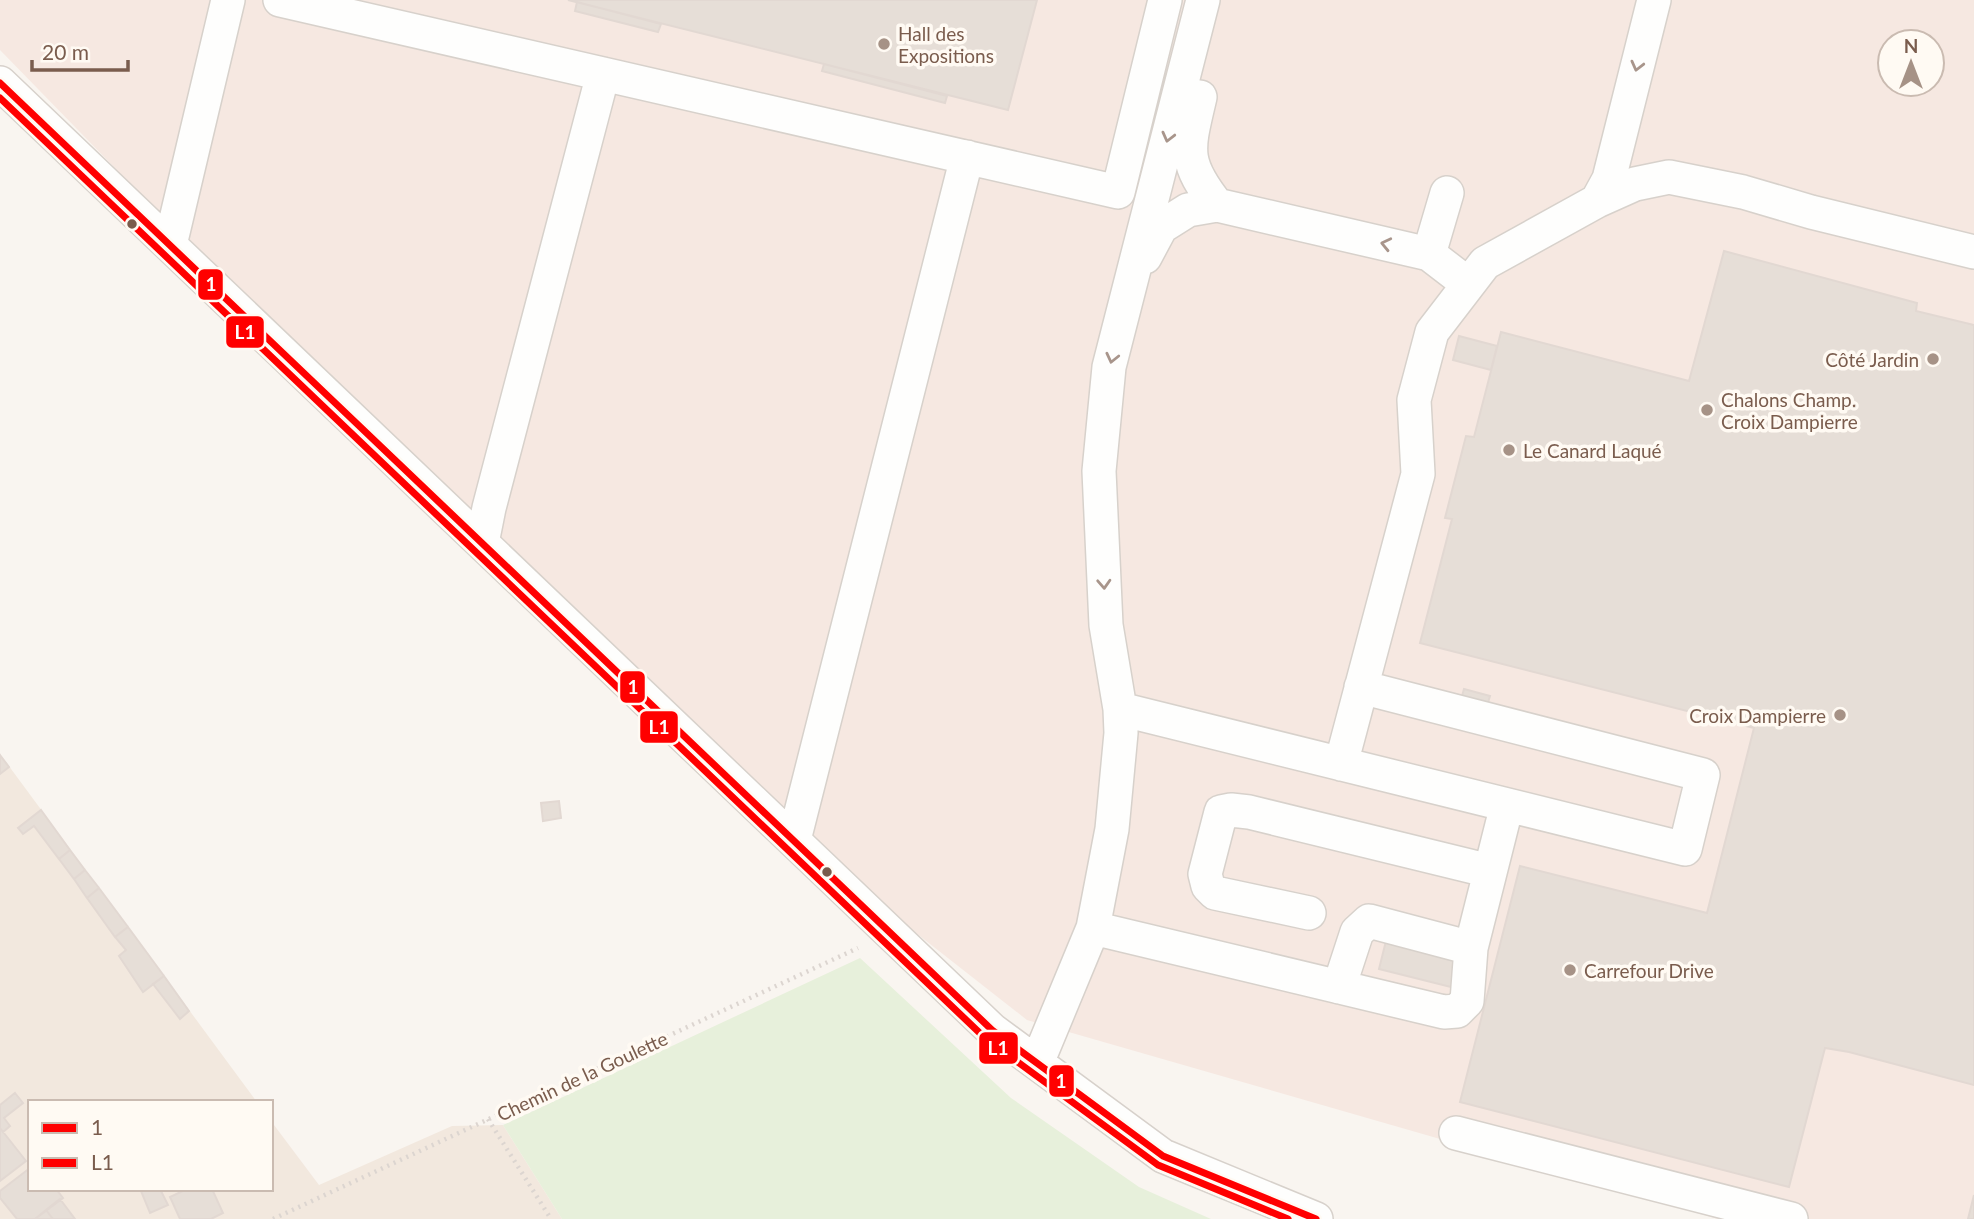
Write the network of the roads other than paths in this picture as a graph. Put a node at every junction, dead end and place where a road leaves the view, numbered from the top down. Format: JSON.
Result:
{"nodes":[{"id":1,"x":228,"y":0,"type":"edge"},
{"id":2,"x":280,"y":0,"type":"edge"},
{"id":3,"x":1166,"y":0,"type":"edge"},
{"id":4,"x":1203,"y":0,"type":"edge"},
{"id":5,"x":1223,"y":0,"type":"edge"},
{"id":6,"x":1654,"y":0,"type":"edge"},
{"id":7,"x":603,"y":74,"type":"junction"},
{"id":8,"x":0,"y":83,"type":"edge"},
{"id":9,"x":967,"y":158,"type":"junction"},
{"id":10,"x":1447,"y":193,"type":"dead end"},
{"id":11,"x":1597,"y":201,"type":"junction"},
{"id":12,"x":1217,"y":205,"type":"junction"},
{"id":13,"x":170,"y":245,"type":"junction"},
{"id":14,"x":1974,"y":252,"type":"edge"},
{"id":15,"x":1429,"y":254,"type":"junction"},
{"id":16,"x":1131,"y":281,"type":"junction"},
{"id":17,"x":1468,"y":284,"type":"junction"},
{"id":18,"x":482,"y":543,"type":"junction"},
{"id":19,"x":1361,"y":687,"type":"junction"},
{"id":20,"x":1120,"y":709,"type":"junction"},
{"id":21,"x":1341,"y":764,"type":"junction"},
{"id":22,"x":1507,"y":805,"type":"junction"},
{"id":23,"x":794,"y":840,"type":"junction"},
{"id":24,"x":1490,"y":871,"type":"junction"},
{"id":25,"x":1309,"y":913,"type":"dead end"},
{"id":26,"x":1093,"y":928,"type":"junction"},
{"id":27,"x":1471,"y":948,"type":"junction"},
{"id":28,"x":1339,"y":986,"type":"junction"},
{"id":29,"x":1037,"y":1063,"type":"junction"},
{"id":30,"x":1456,"y":1133,"type":"dead end"},
{"id":31,"x":1306,"y":1217,"type":"edge"},
{"id":32,"x":1791,"y":1219,"type":"edge"}],
"edges":[{"from":1,"to":13,"type":"street"},
{"from":2,"to":7,"type":"street"},
{"from":3,"to":9,"type":"street"},
{"from":4,"to":16,"type":"street","one_way":true},
{"from":5,"to":12,"type":"street"},
{"from":6,"to":11,"type":"street","one_way":true},
{"from":7,"to":9,"type":"street"},
{"from":7,"to":18,"type":"street"},
{"from":8,"to":13,"type":"street"},
{"from":9,"to":23,"type":"street"},
{"from":10,"to":15,"type":"street"},
{"from":11,"to":14,"type":"street"},
{"from":11,"to":17,"type":"street"},
{"from":15,"to":12,"type":"street","one_way":true},
{"from":12,"to":16,"type":"street"},
{"from":13,"to":18,"type":"street"},
{"from":15,"to":17,"type":"street"},
{"from":16,"to":20,"type":"street","one_way":true},
{"from":17,"to":19,"type":"street"},
{"from":18,"to":23,"type":"street"},
{"from":19,"to":21,"type":"street"},
{"from":19,"to":22,"type":"street"},
{"from":20,"to":21,"type":"street"},
{"from":20,"to":26,"type":"street"},
{"from":21,"to":22,"type":"street"},
{"from":22,"to":24,"type":"street"},
{"from":23,"to":29,"type":"street"},
{"from":24,"to":25,"type":"street"},
{"from":24,"to":27,"type":"street"},
{"from":26,"to":28,"type":"street"},
{"from":26,"to":29,"type":"street"},
{"from":27,"to":28,"type":"street"},
{"from":27,"to":28,"type":"street"},
{"from":29,"to":31,"type":"street"},
{"from":30,"to":32,"type":"street"}]}
